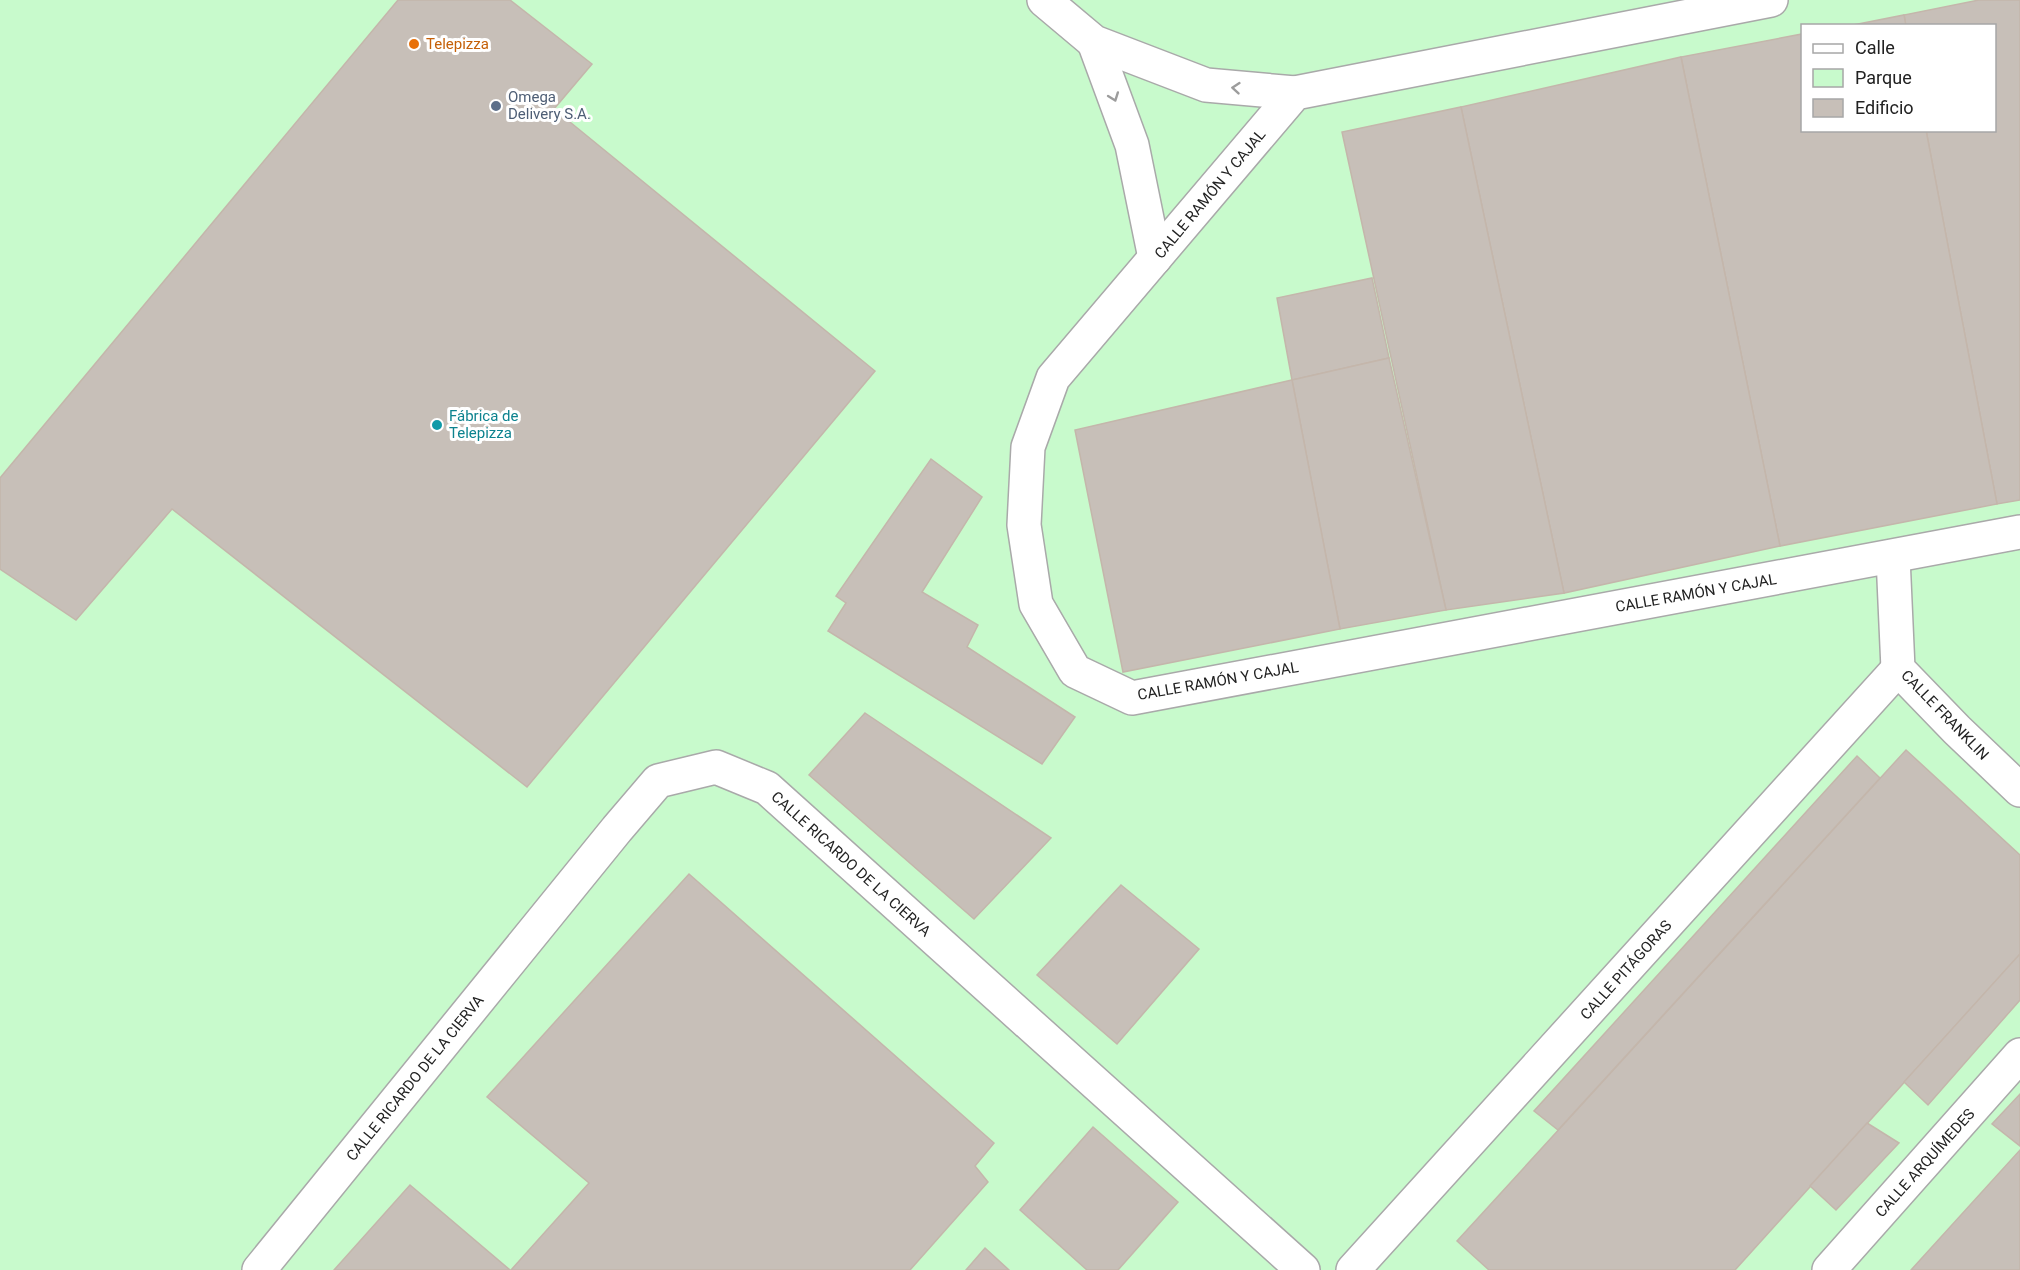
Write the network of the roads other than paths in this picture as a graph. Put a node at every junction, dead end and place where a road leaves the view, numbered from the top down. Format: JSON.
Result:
{"nodes":[{"id":1,"x":1044,"y":0,"type":"edge"},
{"id":2,"x":1771,"y":0,"type":"edge"},
{"id":3,"x":1094,"y":42,"type":"junction"},
{"id":4,"x":1294,"y":93,"type":"junction"},
{"id":5,"x":1155,"y":258,"type":"junction"},
{"id":6,"x":2020,"y":532,"type":"edge"},
{"id":7,"x":1893,"y":556,"type":"junction"},
{"id":8,"x":1898,"y":669,"type":"junction"},
{"id":9,"x":2020,"y":790,"type":"edge"},
{"id":10,"x":2020,"y":1055,"type":"edge"},
{"id":11,"x":259,"y":1270,"type":"edge"},
{"id":12,"x":1303,"y":1270,"type":"edge"},
{"id":13,"x":1353,"y":1270,"type":"edge"},
{"id":14,"x":1829,"y":1270,"type":"edge"}],
"edges":[{"from":1,"to":3,"type":"street"},
{"from":2,"to":4,"type":"street"},
{"from":4,"to":3,"type":"street","one_way":true},
{"from":3,"to":5,"type":"street","one_way":true},
{"from":4,"to":5,"type":"street","name":"CALLE RAMÓN Y CAJAL"},
{"from":5,"to":7,"type":"street","name":"CALLE RAMÓN Y CAJAL"},
{"from":6,"to":7,"type":"street","name":"CALLE RAMÓN Y CAJAL"},
{"from":7,"to":8,"type":"street","name":"CALLE FRANKLIN"},
{"from":8,"to":9,"type":"street","name":"CALLE FRANKLIN"},
{"from":8,"to":13,"type":"street","name":"CALLE PITÁGORAS"},
{"from":10,"to":14,"type":"street","name":"CALLE ARQUÍMEDES"},
{"from":11,"to":12,"type":"street","name":"CALLE RICARDO DE LA CIERVA"}]}
